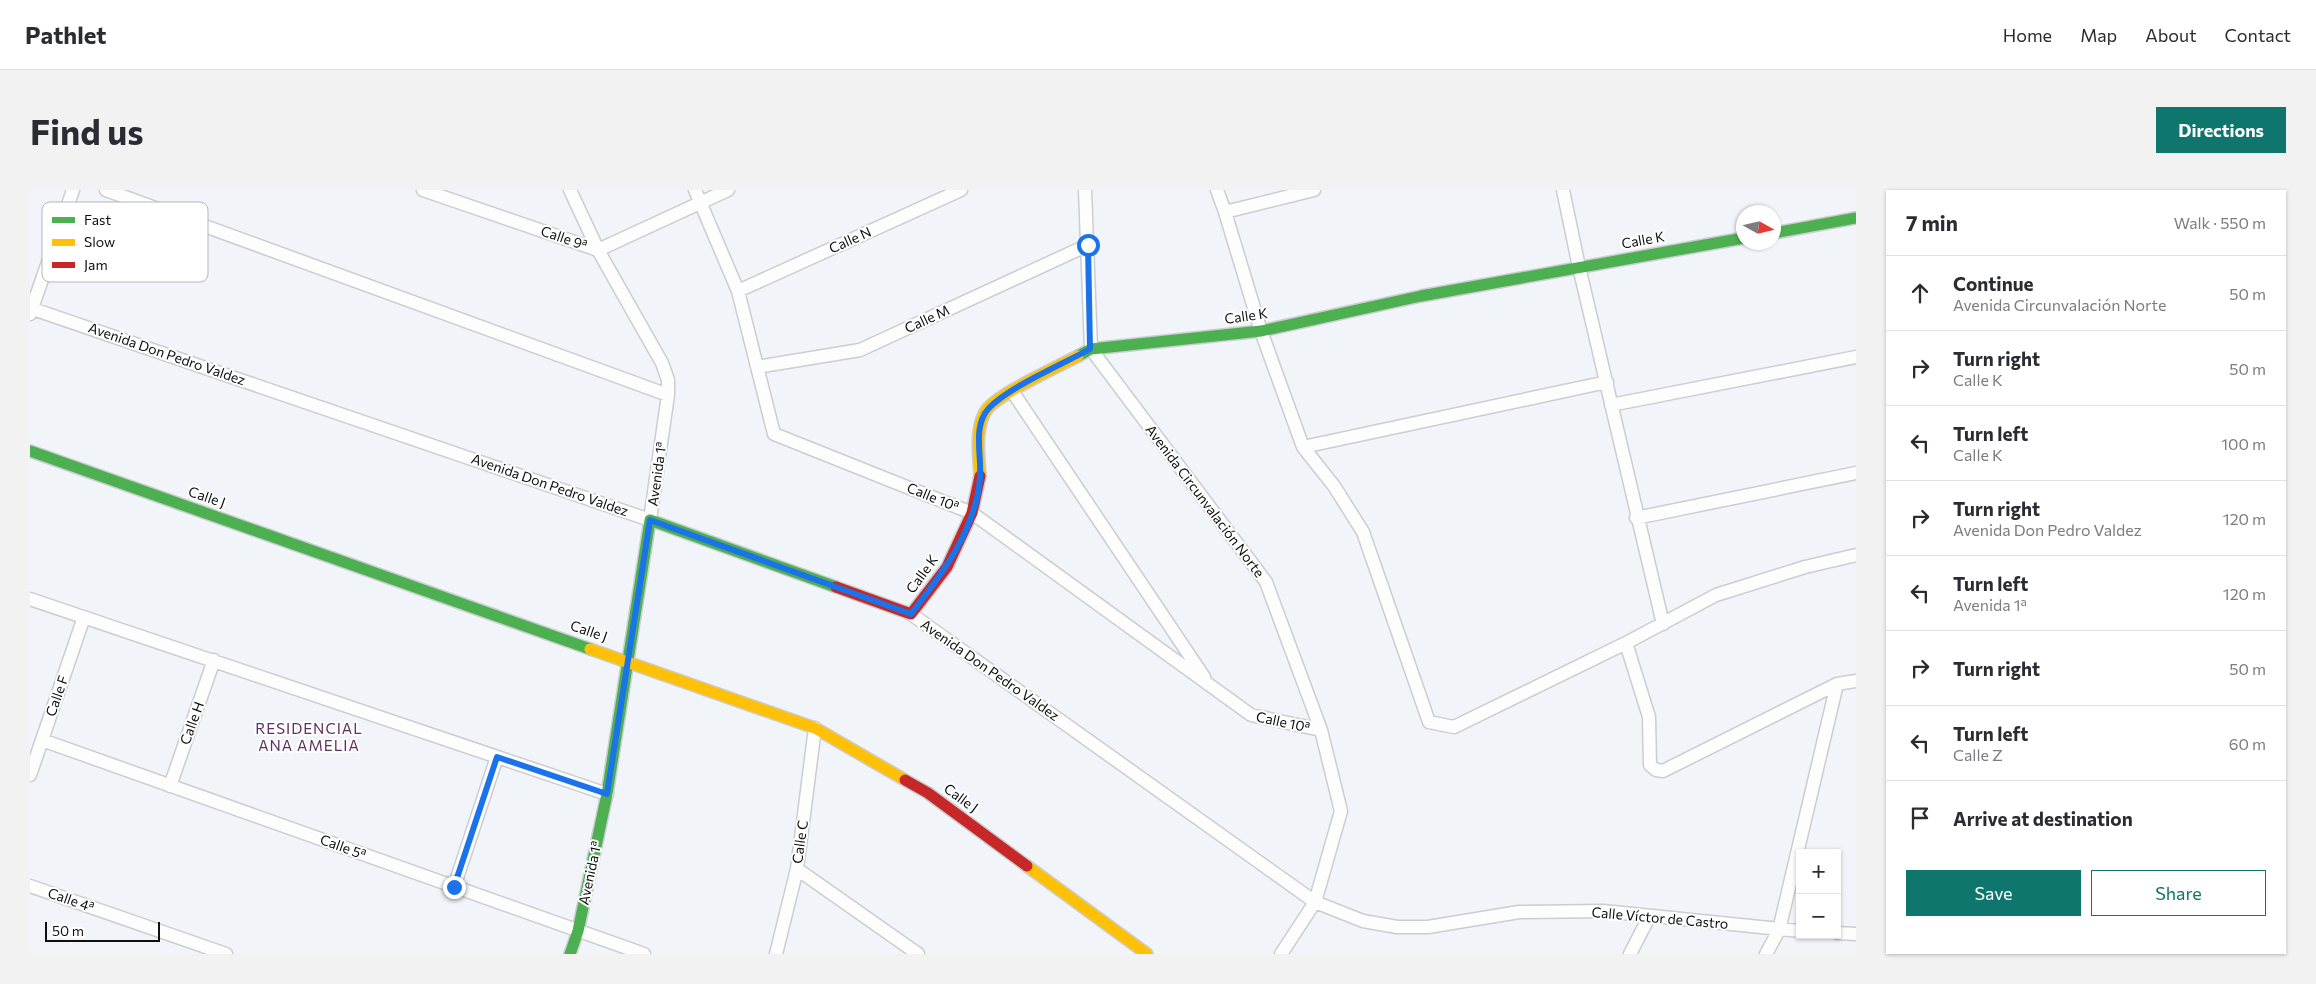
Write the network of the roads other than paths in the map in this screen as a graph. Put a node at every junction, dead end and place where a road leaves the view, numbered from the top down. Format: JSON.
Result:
{"nodes":[{"id":1,"x":73,"y":190,"type":"edge"},
{"id":2,"x":106,"y":190,"type":"edge"},
{"id":3,"x":423,"y":190,"type":"edge"},
{"id":4,"x":570,"y":190,"type":"edge"},
{"id":5,"x":695,"y":190,"type":"edge"},
{"id":6,"x":728,"y":190,"type":"edge"},
{"id":7,"x":961,"y":190,"type":"edge"},
{"id":8,"x":1085,"y":190,"type":"edge"},
{"id":9,"x":1217,"y":190,"type":"edge"},
{"id":10,"x":1314,"y":190,"type":"edge"},
{"id":11,"x":1563,"y":190,"type":"edge"},
{"id":12,"x":69,"y":202,"type":"edge"},
{"id":13,"x":139,"y":202,"type":"edge"},
{"id":14,"x":700,"y":202,"type":"junction"},
{"id":15,"x":1224,"y":212,"type":"junction"},
{"id":16,"x":1856,"y":218,"type":"edge"},
{"id":17,"x":208,"y":227,"type":"edge"},
{"id":18,"x":1781,"y":232,"type":"edge"},
{"id":19,"x":1736,"y":239,"type":"edge"},
{"id":20,"x":1088,"y":245,"type":"junction"},
{"id":21,"x":598,"y":250,"type":"junction"},
{"id":22,"x":1579,"y":267,"type":"junction"},
{"id":23,"x":42,"y":279,"type":"edge"},
{"id":24,"x":738,"y":290,"type":"junction"},
{"id":25,"x":31,"y":310,"type":"edge"},
{"id":26,"x":1261,"y":331,"type":"junction"},
{"id":27,"x":1090,"y":349,"type":"junction"},
{"id":28,"x":1856,"y":357,"type":"edge"},
{"id":29,"x":757,"y":367,"type":"junction"},
{"id":30,"x":1607,"y":382,"type":"junction"},
{"id":31,"x":1012,"y":391,"type":"junction"},
{"id":32,"x":668,"y":395,"type":"junction"},
{"id":33,"x":1611,"y":405,"type":"junction"},
{"id":34,"x":1303,"y":447,"type":"junction"},
{"id":35,"x":30,"y":451,"type":"edge"},
{"id":36,"x":1856,"y":473,"type":"edge"},
{"id":37,"x":972,"y":513,"type":"junction"},
{"id":38,"x":1636,"y":518,"type":"junction"},
{"id":39,"x":650,"y":520,"type":"junction"},
{"id":40,"x":1856,"y":555,"type":"edge"},
{"id":41,"x":30,"y":599,"type":"edge"},
{"id":42,"x":911,"y":614,"type":"junction"},
{"id":43,"x":84,"y":617,"type":"junction"},
{"id":44,"x":1663,"y":624,"type":"junction"},
{"id":45,"x":1626,"y":643,"type":"junction"},
{"id":46,"x":214,"y":660,"type":"junction"},
{"id":47,"x":629,"y":661,"type":"junction"},
{"id":48,"x":1856,"y":681,"type":"edge"},
{"id":49,"x":1836,"y":684,"type":"junction"},
{"id":50,"x":1210,"y":686,"type":"junction"},
{"id":51,"x":815,"y":728,"type":"junction"},
{"id":52,"x":1321,"y":730,"type":"junction"},
{"id":53,"x":42,"y":740,"type":"junction"},
{"id":54,"x":497,"y":757,"type":"junction"},
{"id":55,"x":30,"y":775,"type":"edge"},
{"id":56,"x":170,"y":786,"type":"junction"},
{"id":57,"x":607,"y":794,"type":"junction"},
{"id":58,"x":797,"y":869,"type":"junction"},
{"id":59,"x":30,"y":886,"type":"edge"},
{"id":60,"x":454,"y":887,"type":"junction"},
{"id":61,"x":1315,"y":902,"type":"junction"},
{"id":62,"x":1649,"y":917,"type":"junction"},
{"id":63,"x":1779,"y":930,"type":"junction"},
{"id":64,"x":578,"y":931,"type":"junction"},
{"id":65,"x":1796,"y":931,"type":"edge"},
{"id":66,"x":1841,"y":933,"type":"edge"},
{"id":67,"x":1856,"y":934,"type":"edge"},
{"id":68,"x":226,"y":954,"type":"edge"},
{"id":69,"x":570,"y":954,"type":"edge"},
{"id":70,"x":644,"y":954,"type":"edge"},
{"id":71,"x":776,"y":954,"type":"edge"},
{"id":72,"x":918,"y":954,"type":"edge"},
{"id":73,"x":1147,"y":954,"type":"edge"},
{"id":74,"x":1281,"y":954,"type":"edge"},
{"id":75,"x":1630,"y":954,"type":"edge"},
{"id":76,"x":1766,"y":954,"type":"edge"}],
"edges":[{"from":1,"to":12,"type":"street"},
{"from":2,"to":13,"type":"street"},
{"from":3,"to":21,"type":"street","name":"Calle 9ª"},
{"from":4,"to":21,"type":"street","name":"Avenida 1ª"},
{"from":5,"to":14,"type":"street","name":"Calle 10ª"},
{"from":6,"to":14,"type":"street","name":"Calle 9ª"},
{"from":7,"to":24,"type":"street","name":"Calle N"},
{"from":8,"to":20,"type":"street"},
{"from":9,"to":15,"type":"street"},
{"from":10,"to":15,"type":"street"},
{"from":11,"to":22,"type":"street"},
{"from":14,"to":21,"type":"street","name":"Calle 9ª"},
{"from":14,"to":24,"type":"street","name":"Calle 10ª"},
{"from":15,"to":26,"type":"street"},
{"from":16,"to":18,"type":"street"},
{"from":17,"to":32,"type":"street"},
{"from":19,"to":22,"type":"street","name":"Calle K"},
{"from":20,"to":27,"type":"street"},
{"from":20,"to":29,"type":"street","name":"Calle M"},
{"from":21,"to":32,"type":"street","name":"Avenida 1ª"},
{"from":22,"to":26,"type":"street","name":"Calle K"},
{"from":22,"to":30,"type":"street"},
{"from":23,"to":25,"type":"street"},
{"from":24,"to":29,"type":"street","name":"Calle 10ª"},
{"from":25,"to":39,"type":"street","name":"Avenida Don Pedro Valdez"},
{"from":26,"to":27,"type":"street","name":"Calle K"},
{"from":26,"to":34,"type":"street"},
{"from":27,"to":31,"type":"street","name":"Calle K"},
{"from":27,"to":52,"type":"street","name":"Avenida Circunvalación Norte"},
{"from":28,"to":33,"type":"street"},
{"from":29,"to":37,"type":"street","name":"Calle 10ª"},
{"from":30,"to":33,"type":"street"},
{"from":30,"to":34,"type":"street"},
{"from":31,"to":37,"type":"street","name":"Calle K"},
{"from":31,"to":50,"type":"street"},
{"from":32,"to":39,"type":"street","name":"Avenida 1ª"},
{"from":33,"to":38,"type":"street"},
{"from":34,"to":45,"type":"street"},
{"from":35,"to":47,"type":"street","name":"Calle J"},
{"from":36,"to":38,"type":"street"},
{"from":37,"to":42,"type":"street","name":"Calle K"},
{"from":37,"to":50,"type":"street","name":"Calle 10ª"},
{"from":38,"to":44,"type":"street"},
{"from":39,"to":42,"type":"street","name":"Avenida Don Pedro Valdez"},
{"from":39,"to":47,"type":"street","name":"Avenida 1ª"},
{"from":40,"to":44,"type":"street"},
{"from":41,"to":43,"type":"street"},
{"from":42,"to":61,"type":"street","name":"Avenida Don Pedro Valdez"},
{"from":43,"to":46,"type":"street"},
{"from":43,"to":53,"type":"street","name":"Calle F"},
{"from":44,"to":45,"type":"street"},
{"from":45,"to":49,"type":"street"},
{"from":46,"to":54,"type":"street"},
{"from":46,"to":56,"type":"street","name":"Calle H"},
{"from":47,"to":51,"type":"street","name":"Calle J"},
{"from":47,"to":57,"type":"street","name":"Avenida 1ª"},
{"from":48,"to":49,"type":"street"},
{"from":49,"to":63,"type":"street"},
{"from":50,"to":52,"type":"street","name":"Calle 10ª"},
{"from":51,"to":58,"type":"street","name":"Calle C"},
{"from":51,"to":73,"type":"street","name":"Calle J"},
{"from":52,"to":61,"type":"street","name":"Avenida Circunvalación Norte"},
{"from":53,"to":55,"type":"street","name":"Calle F"},
{"from":53,"to":56,"type":"street","name":"Calle 5ª"},
{"from":54,"to":57,"type":"street"},
{"from":54,"to":60,"type":"street"},
{"from":56,"to":60,"type":"street","name":"Calle 5ª"},
{"from":57,"to":64,"type":"street","name":"Avenida 1ª"},
{"from":58,"to":71,"type":"street","name":"Calle C"},
{"from":58,"to":72,"type":"street"},
{"from":59,"to":68,"type":"street","name":"Calle 4ª"},
{"from":60,"to":64,"type":"street","name":"Calle 5ª"},
{"from":61,"to":62,"type":"street","name":"Calle Víctor de Castro"},
{"from":61,"to":74,"type":"street","name":"Avenida Circunvalación Norte"},
{"from":62,"to":63,"type":"street","name":"Calle Víctor de Castro"},
{"from":62,"to":75,"type":"street"},
{"from":63,"to":65,"type":"street","name":"Calle Víctor de Castro"},
{"from":63,"to":76,"type":"street"},
{"from":64,"to":69,"type":"street","name":"Avenida 1ª"},
{"from":64,"to":70,"type":"street","name":"Calle 5ª"},
{"from":66,"to":67,"type":"street"}]}
